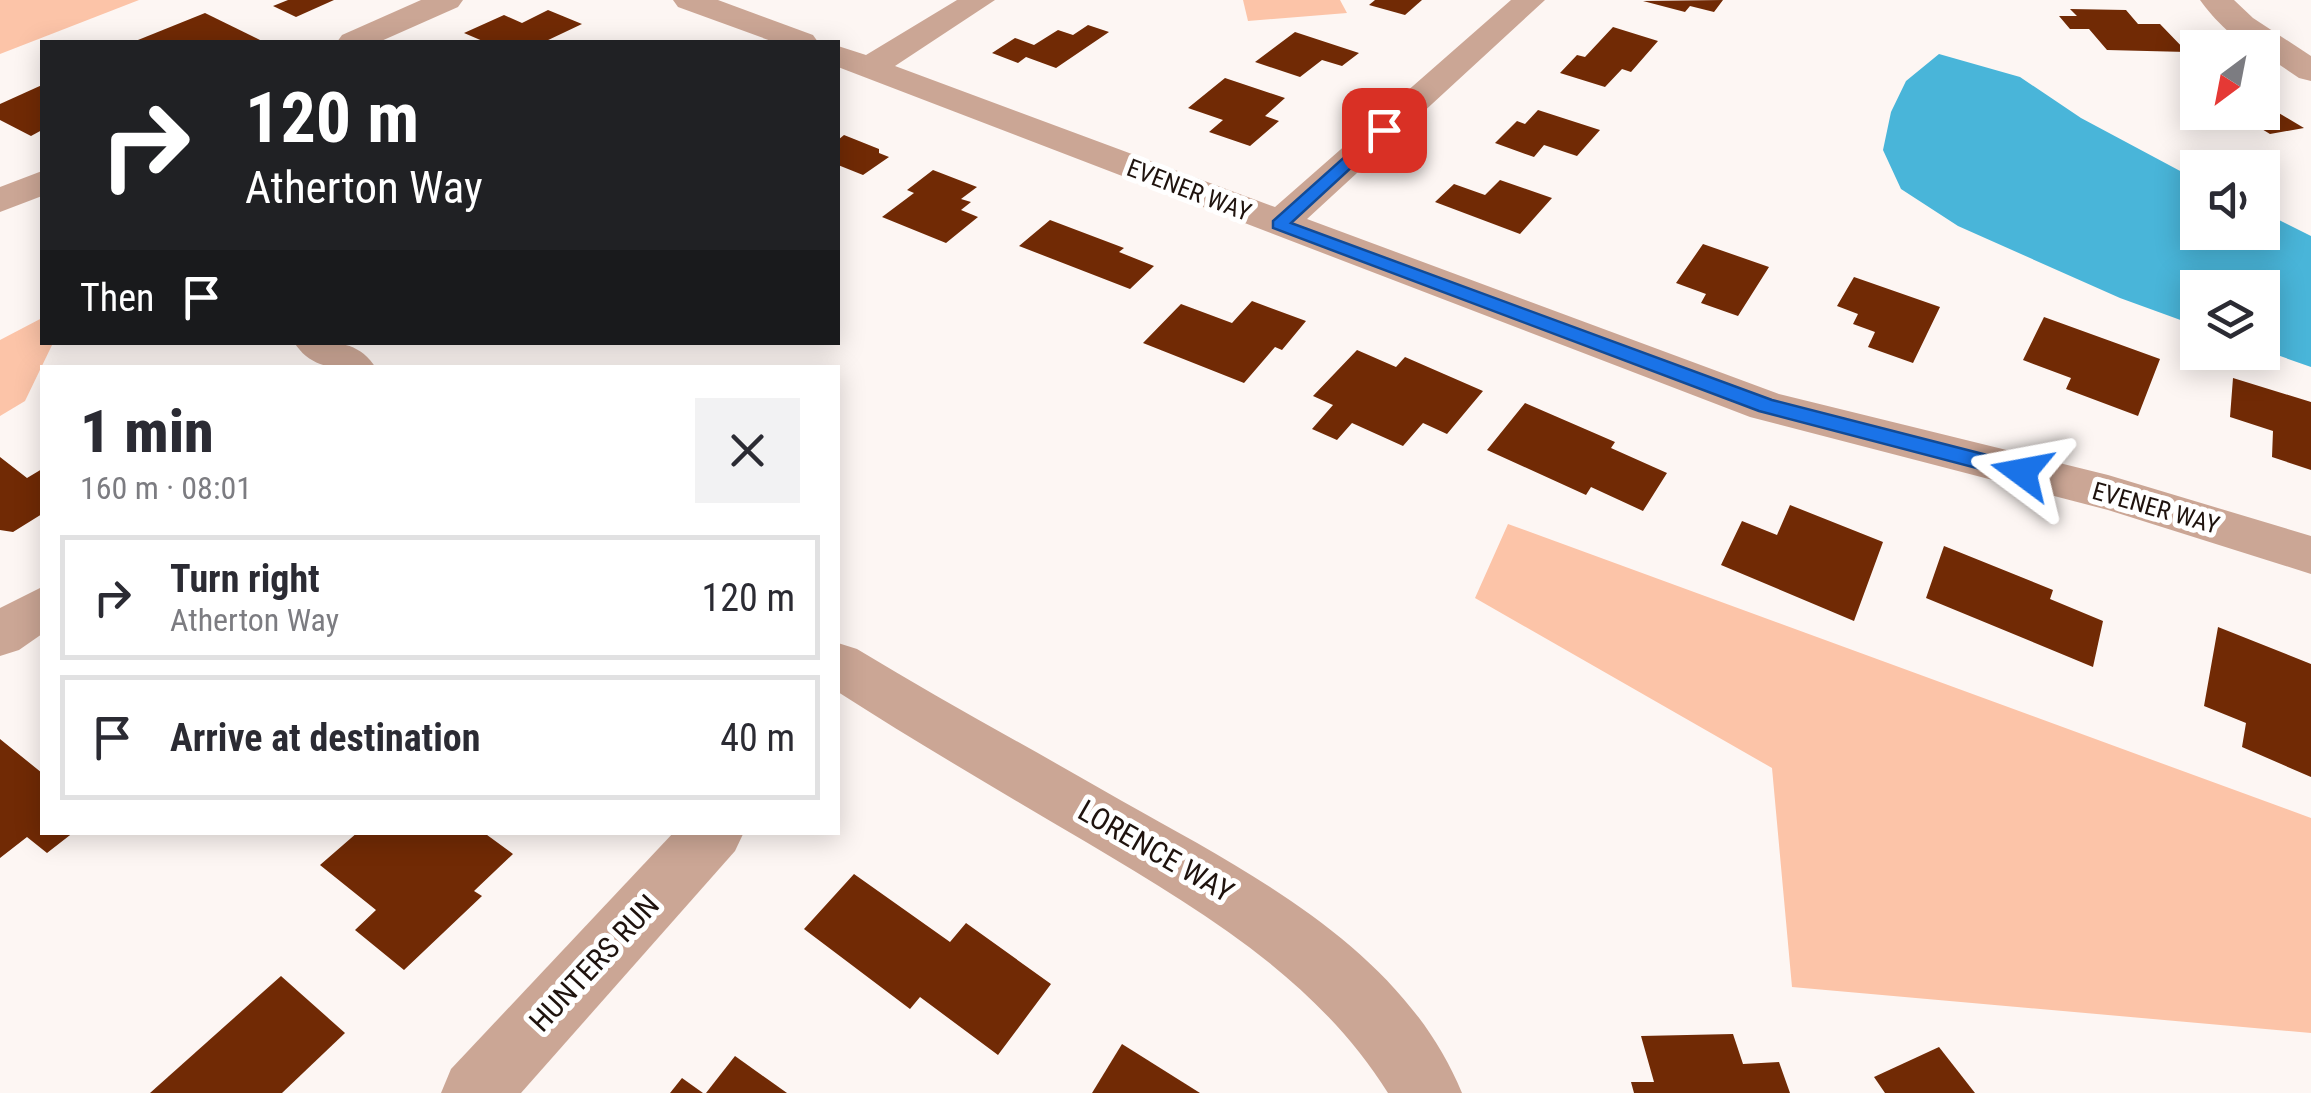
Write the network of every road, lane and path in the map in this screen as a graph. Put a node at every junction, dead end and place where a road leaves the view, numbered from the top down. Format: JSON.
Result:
{"nodes":[{"id":1,"x":447,"y":0,"type":"edge"},
{"id":2,"x":690,"y":0,"type":"edge"},
{"id":3,"x":979,"y":0,"type":"edge"},
{"id":4,"x":1529,"y":0,"type":"edge"},
{"id":5,"x":2216,"y":0,"type":"edge"},
{"id":6,"x":357,"y":40,"type":"edge"},
{"id":7,"x":797,"y":40,"type":"edge"},
{"id":8,"x":854,"y":62,"type":"edge"},
{"id":9,"x":2311,"y":71,"type":"edge"},
{"id":10,"x":40,"y":183,"type":"edge"},
{"id":11,"x":0,"y":201,"type":"edge"},
{"id":12,"x":1279,"y":224,"type":"junction"},
{"id":13,"x":320,"y":345,"type":"edge"},
{"id":14,"x":350,"y":365,"type":"edge"},
{"id":15,"x":2311,"y":555,"type":"edge"},
{"id":16,"x":40,"y":608,"type":"edge"},
{"id":17,"x":0,"y":635,"type":"edge"},
{"id":18,"x":844,"y":680,"type":"edge"},
{"id":19,"x":711,"y":835,"type":"edge"},
{"id":20,"x":474,"y":1093,"type":"edge"},
{"id":21,"x":1428,"y":1093,"type":"edge"}],
"edges":[{"from":1,"to":6,"type":"street"},
{"from":2,"to":7,"type":"street"},
{"from":3,"to":8,"type":"street","name":"EVENER WAY"},
{"from":4,"to":12,"type":"street"},
{"from":5,"to":9,"type":"street"},
{"from":8,"to":12,"type":"street","name":"EVENER WAY"},
{"from":10,"to":11,"type":"street"},
{"from":12,"to":15,"type":"street","name":"EVENER WAY"},
{"from":13,"to":14,"type":"street"},
{"from":16,"to":17,"type":"street"},
{"from":18,"to":21,"type":"street","name":"LORENCE WAY"},
{"from":19,"to":20,"type":"street","name":"HUNTERS RUN"}]}
